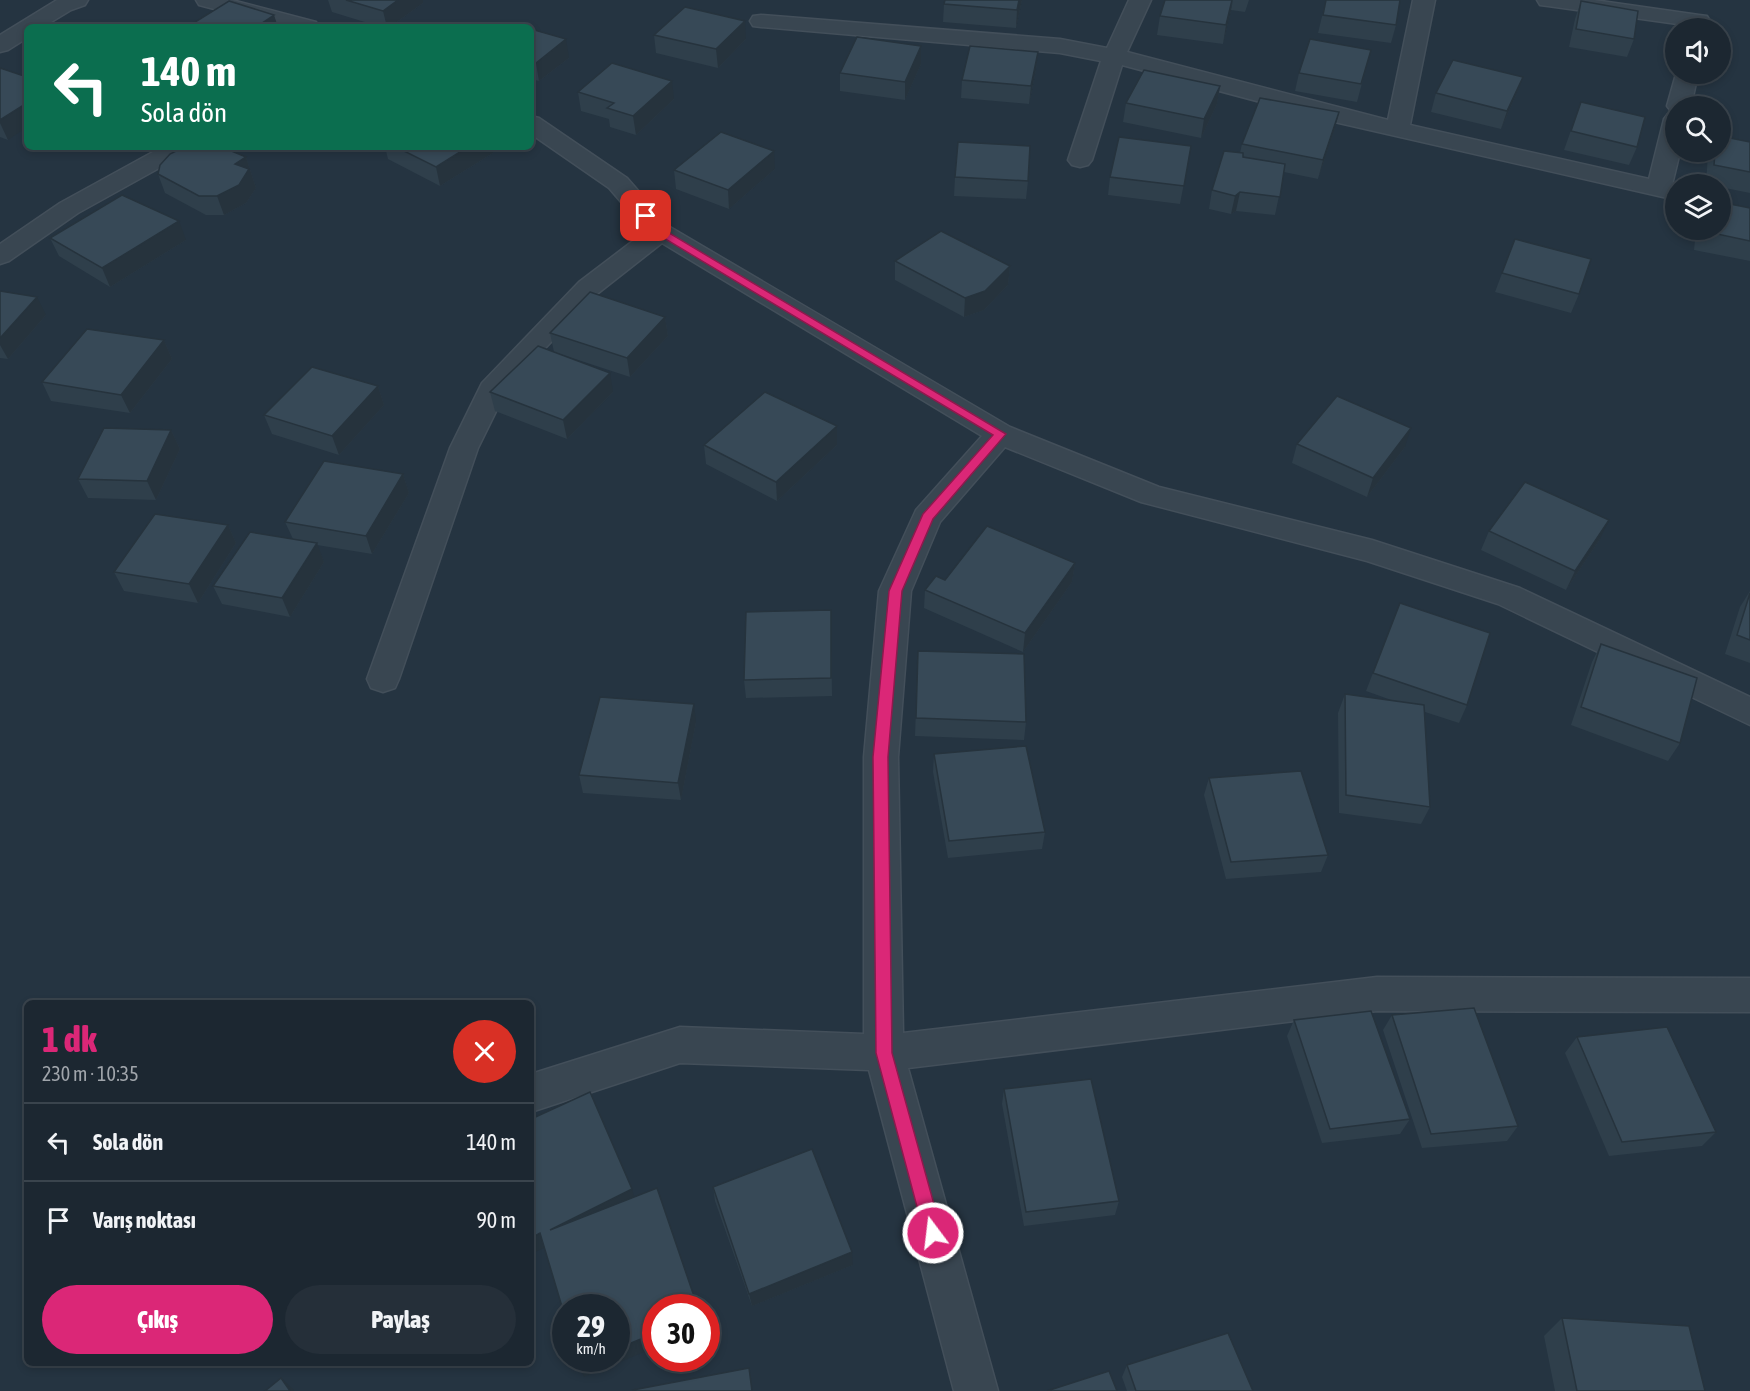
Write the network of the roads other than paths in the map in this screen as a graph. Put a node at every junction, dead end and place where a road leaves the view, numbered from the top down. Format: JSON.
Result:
{"nodes":[{"id":1,"x":77,"y":0,"type":"edge"},
{"id":2,"x":207,"y":0,"type":"edge"},
{"id":3,"x":1140,"y":0,"type":"edge"},
{"id":4,"x":1424,"y":0,"type":"edge"},
{"id":5,"x":1548,"y":0,"type":"edge"},
{"id":6,"x":1700,"y":16,"type":"edge"},
{"id":7,"x":761,"y":21,"type":"dead end"},
{"id":8,"x":33,"y":24,"type":"edge"},
{"id":9,"x":297,"y":24,"type":"edge"},
{"id":10,"x":24,"y":30,"type":"edge"},
{"id":11,"x":0,"y":45,"type":"edge"},
{"id":12,"x":1114,"y":56,"type":"junction"},
{"id":13,"x":534,"y":125,"type":"edge"},
{"id":14,"x":1398,"y":129,"type":"junction"},
{"id":15,"x":174,"y":150,"type":"edge"},
{"id":16,"x":1080,"y":160,"type":"dead end"},
{"id":17,"x":1665,"y":191,"type":"edge"},
{"id":18,"x":661,"y":232,"type":"junction"},
{"id":19,"x":0,"y":256,"type":"edge"},
{"id":20,"x":1000,"y":434,"type":"junction"},
{"id":21,"x":383,"y":679,"type":"dead end"},
{"id":22,"x":1750,"y":712,"type":"edge"},
{"id":23,"x":1750,"y":995,"type":"edge"},
{"id":24,"x":884,"y":1053,"type":"junction"},
{"id":25,"x":534,"y":1092,"type":"edge"},
{"id":26,"x":976,"y":1391,"type":"edge"}],
"edges":[{"from":1,"to":8,"type":"street"},
{"from":2,"to":9,"type":"street"},
{"from":3,"to":12,"type":"street"},
{"from":4,"to":14,"type":"street"},
{"from":5,"to":6,"type":"street"},
{"from":7,"to":12,"type":"street"},
{"from":10,"to":11,"type":"street"},
{"from":12,"to":14,"type":"street"},
{"from":12,"to":16,"type":"street"},
{"from":13,"to":18,"type":"street"},
{"from":14,"to":17,"type":"street"},
{"from":15,"to":19,"type":"street"},
{"from":18,"to":20,"type":"street"},
{"from":18,"to":21,"type":"street"},
{"from":20,"to":22,"type":"street"},
{"from":20,"to":24,"type":"street"},
{"from":23,"to":24,"type":"street"},
{"from":24,"to":25,"type":"street"},
{"from":24,"to":26,"type":"street"}]}
